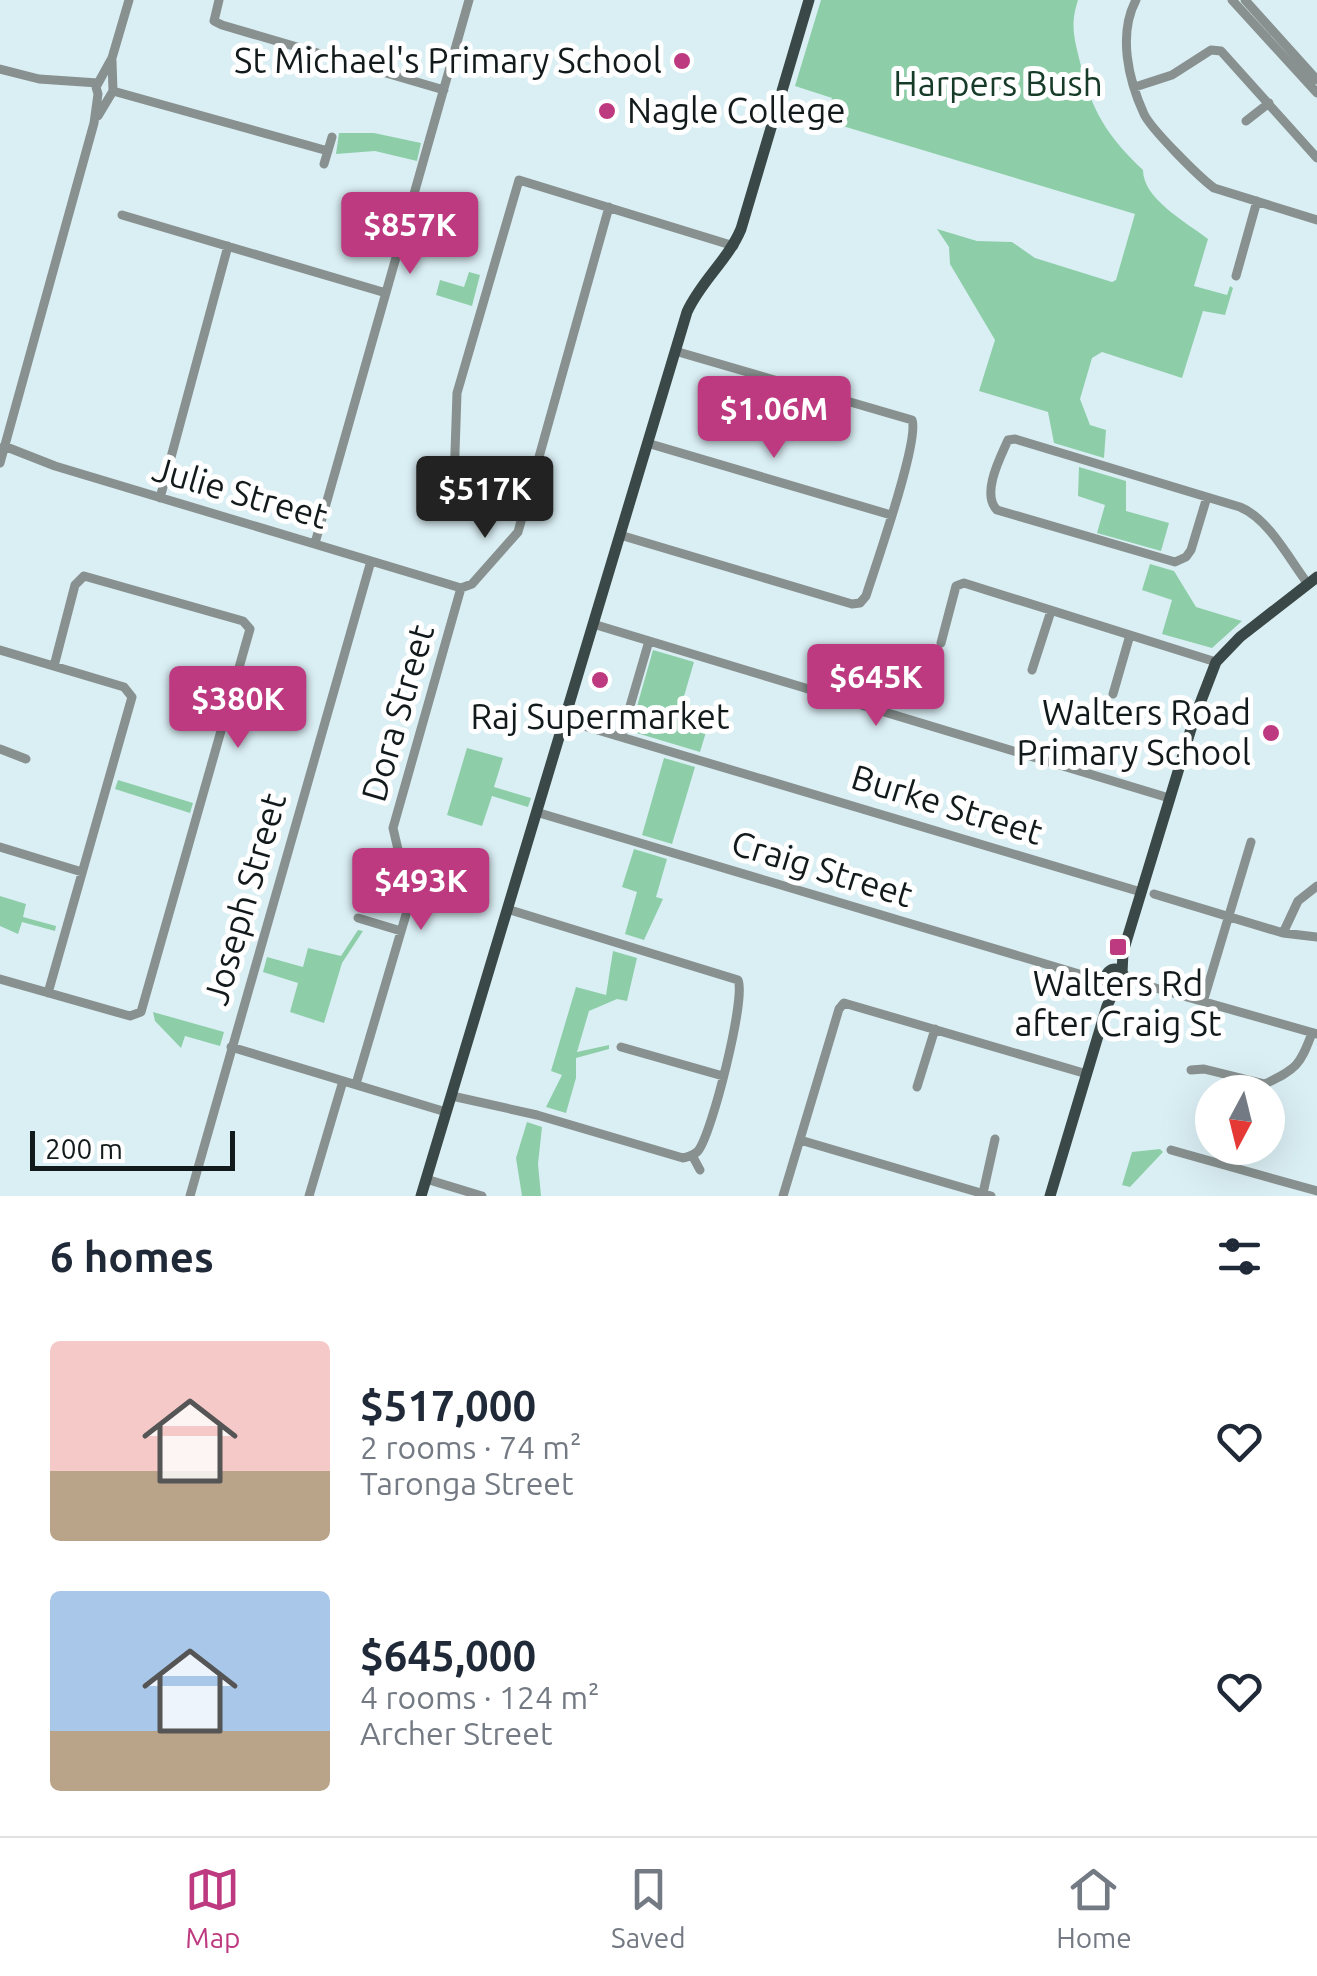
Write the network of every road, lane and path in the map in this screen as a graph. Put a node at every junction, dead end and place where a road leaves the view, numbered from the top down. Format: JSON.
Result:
{"nodes":[{"id":1,"x":129,"y":0,"type":"edge"},
{"id":2,"x":219,"y":0,"type":"edge"},
{"id":3,"x":809,"y":0,"type":"edge"},
{"id":4,"x":1136,"y":0,"type":"edge"},
{"id":5,"x":1232,"y":0,"type":"edge"},
{"id":6,"x":1245,"y":0,"type":"edge"},
{"id":7,"x":465,"y":1,"type":"edge"},
{"id":8,"x":0,"y":70,"type":"edge"},
{"id":9,"x":1317,"y":80,"type":"edge"},
{"id":10,"x":1135,"y":87,"type":"junction"},
{"id":11,"x":104,"y":89,"type":"junction"},
{"id":12,"x":444,"y":90,"type":"junction"},
{"id":13,"x":1317,"y":93,"type":"edge"},
{"id":14,"x":1268,"y":103,"type":"junction"},
{"id":15,"x":1246,"y":120,"type":"dead end"},
{"id":16,"x":332,"y":137,"type":"dead end"},
{"id":17,"x":328,"y":151,"type":"junction"},
{"id":18,"x":1317,"y":158,"type":"edge"},
{"id":19,"x":324,"y":164,"type":"dead end"},
{"id":20,"x":1257,"y":202,"type":"junction"},
{"id":21,"x":609,"y":207,"type":"junction"},
{"id":22,"x":122,"y":215,"type":"dead end"},
{"id":23,"x":1317,"y":220,"type":"edge"},
{"id":24,"x":228,"y":246,"type":"junction"},
{"id":25,"x":734,"y":246,"type":"junction"},
{"id":26,"x":1236,"y":276,"type":"dead end"},
{"id":27,"x":386,"y":293,"type":"junction"},
{"id":28,"x":675,"y":351,"type":"junction"},
{"id":29,"x":647,"y":444,"type":"junction"},
{"id":30,"x":4,"y":446,"type":"junction"},
{"id":31,"x":0,"y":463,"type":"edge"},
{"id":32,"x":1208,"y":497,"type":"junction"},
{"id":33,"x":160,"y":498,"type":"junction"},
{"id":34,"x":890,"y":515,"type":"junction"},
{"id":35,"x":522,"y":516,"type":"junction"},
{"id":36,"x":620,"y":535,"type":"junction"},
{"id":37,"x":315,"y":543,"type":"junction"},
{"id":38,"x":371,"y":560,"type":"junction"},
{"id":39,"x":1312,"y":580,"type":"edge"},
{"id":40,"x":461,"y":588,"type":"junction"},
{"id":41,"x":1051,"y":610,"type":"junction"},
{"id":42,"x":593,"y":624,"type":"junction"},
{"id":43,"x":1130,"y":635,"type":"junction"},
{"id":44,"x":650,"y":641,"type":"junction"},
{"id":45,"x":941,"y":643,"type":"dead end"},
{"id":46,"x":0,"y":650,"type":"edge"},
{"id":47,"x":1216,"y":662,"type":"junction"},
{"id":48,"x":54,"y":666,"type":"junction"},
{"id":49,"x":1032,"y":670,"type":"dead end"},
{"id":50,"x":1113,"y":694,"type":"dead end"},
{"id":51,"x":564,"y":720,"type":"junction"},
{"id":52,"x":621,"y":737,"type":"junction"},
{"id":53,"x":0,"y":749,"type":"edge"},
{"id":54,"x":26,"y":759,"type":"dead end"},
{"id":55,"x":1170,"y":798,"type":"junction"},
{"id":56,"x":536,"y":812,"type":"junction"},
{"id":57,"x":1251,"y":842,"type":"dead end"},
{"id":58,"x":0,"y":847,"type":"edge"},
{"id":59,"x":82,"y":872,"type":"junction"},
{"id":60,"x":1317,"y":886,"type":"edge"},
{"id":61,"x":1148,"y":893,"type":"junction"},
{"id":62,"x":507,"y":909,"type":"junction"},
{"id":63,"x":1227,"y":916,"type":"junction"},
{"id":64,"x":358,"y":918,"type":"dead end"},
{"id":65,"x":402,"y":931,"type":"junction"},
{"id":66,"x":1284,"y":933,"type":"junction"},
{"id":67,"x":1317,"y":937,"type":"edge"},
{"id":68,"x":1114,"y":978,"type":"junction"},
{"id":69,"x":0,"y":979,"type":"edge"},
{"id":70,"x":48,"y":993,"type":"junction"},
{"id":71,"x":1203,"y":1002,"type":"junction"},
{"id":72,"x":137,"y":1015,"type":"junction"},
{"id":73,"x":143,"y":1027,"type":"dead end"},
{"id":74,"x":935,"y":1028,"type":"junction"},
{"id":75,"x":1315,"y":1034,"type":"edge"},
{"id":76,"x":622,"y":1046,"type":"dead end"},
{"id":77,"x":230,"y":1047,"type":"junction"},
{"id":78,"x":1191,"y":1070,"type":"dead end"},
{"id":79,"x":1087,"y":1074,"type":"junction"},
{"id":80,"x":722,"y":1076,"type":"junction"},
{"id":81,"x":344,"y":1081,"type":"junction"},
{"id":82,"x":356,"y":1084,"type":"junction"},
{"id":83,"x":918,"y":1087,"type":"dead end"},
{"id":84,"x":452,"y":1096,"type":"junction"},
{"id":85,"x":446,"y":1112,"type":"junction"},
{"id":86,"x":995,"y":1138,"type":"dead end"},
{"id":87,"x":800,"y":1140,"type":"junction"},
{"id":88,"x":1171,"y":1150,"type":"dead end"},
{"id":89,"x":692,"y":1155,"type":"junction"},
{"id":90,"x":700,"y":1170,"type":"dead end"},
{"id":91,"x":426,"y":1179,"type":"junction"},
{"id":92,"x":1317,"y":1191,"type":"edge"},
{"id":93,"x":987,"y":1195,"type":"edge"},
{"id":94,"x":190,"y":1196,"type":"edge"},
{"id":95,"x":309,"y":1196,"type":"edge"},
{"id":96,"x":421,"y":1196,"type":"edge"},
{"id":97,"x":482,"y":1196,"type":"edge"},
{"id":98,"x":783,"y":1196,"type":"edge"},
{"id":99,"x":1050,"y":1196,"type":"edge"}],
"edges":[{"from":1,"to":11,"type":"street"},
{"from":2,"to":12,"type":"street"},
{"from":3,"to":25,"type":"main road"},
{"from":4,"to":10,"type":"street"},
{"from":5,"to":13,"type":"street"},
{"from":6,"to":9,"type":"street"},
{"from":7,"to":12,"type":"street"},
{"from":8,"to":11,"type":"street"},
{"from":10,"to":14,"type":"street"},
{"from":10,"to":20,"type":"street"},
{"from":11,"to":17,"type":"street"},
{"from":11,"to":30,"type":"street"},
{"from":12,"to":27,"type":"street"},
{"from":14,"to":15,"type":"street"},
{"from":14,"to":18,"type":"street"},
{"from":16,"to":17,"type":"street"},
{"from":17,"to":19,"type":"street"},
{"from":20,"to":23,"type":"street"},
{"from":20,"to":26,"type":"street"},
{"from":21,"to":25,"type":"street"},
{"from":21,"to":35,"type":"street"},
{"from":21,"to":35,"type":"street"},
{"from":22,"to":24,"type":"street"},
{"from":24,"to":27,"type":"street"},
{"from":24,"to":33,"type":"street"},
{"from":25,"to":28,"type":"main road"},
{"from":27,"to":37,"type":"street"},
{"from":28,"to":29,"type":"main road"},
{"from":28,"to":34,"type":"street"},
{"from":29,"to":34,"type":"street"},
{"from":29,"to":36,"type":"main road"},
{"from":30,"to":31,"type":"street"},
{"from":30,"to":33,"type":"street","name":"Julie Street"},
{"from":32,"to":32,"type":"street"},
{"from":32,"to":39,"type":"street"},
{"from":33,"to":37,"type":"street","name":"Julie Street"},
{"from":34,"to":36,"type":"street"},
{"from":35,"to":40,"type":"street"},
{"from":36,"to":42,"type":"main road"},
{"from":37,"to":38,"type":"street","name":"Julie Street"},
{"from":38,"to":40,"type":"street","name":"Julie Street"},
{"from":38,"to":77,"type":"street","name":"Joseph Street"},
{"from":39,"to":47,"type":"main road"},
{"from":40,"to":65,"type":"street","name":"Dora Street"},
{"from":41,"to":43,"type":"street"},
{"from":41,"to":45,"type":"street"},
{"from":41,"to":49,"type":"street"},
{"from":42,"to":44,"type":"street"},
{"from":42,"to":51,"type":"main road"},
{"from":43,"to":47,"type":"street"},
{"from":43,"to":50,"type":"street"},
{"from":44,"to":52,"type":"street"},
{"from":44,"to":55,"type":"street"},
{"from":46,"to":48,"type":"street"},
{"from":47,"to":55,"type":"main road"},
{"from":48,"to":59,"type":"street"},
{"from":48,"to":72,"type":"street"},
{"from":51,"to":52,"type":"street","name":"Burke Street"},
{"from":51,"to":56,"type":"main road"},
{"from":52,"to":61,"type":"street","name":"Burke Street"},
{"from":53,"to":54,"type":"street"},
{"from":55,"to":61,"type":"main road"},
{"from":56,"to":62,"type":"main road"},
{"from":56,"to":68,"type":"street","name":"Craig Street"},
{"from":57,"to":63,"type":"street"},
{"from":58,"to":59,"type":"street"},
{"from":59,"to":70,"type":"street"},
{"from":60,"to":66,"type":"street"},
{"from":61,"to":63,"type":"street","name":"Burke Street"},
{"from":61,"to":68,"type":"main road"},
{"from":62,"to":80,"type":"street"},
{"from":62,"to":84,"type":"main road"},
{"from":63,"to":66,"type":"street","name":"Burke Street"},
{"from":63,"to":71,"type":"street"},
{"from":64,"to":65,"type":"street"},
{"from":65,"to":82,"type":"street","name":"Dora Street"},
{"from":66,"to":67,"type":"street","name":"Burke Street"},
{"from":68,"to":71,"type":"street"},
{"from":68,"to":79,"type":"main road"},
{"from":69,"to":70,"type":"street"},
{"from":70,"to":72,"type":"street"},
{"from":71,"to":75,"type":"street"},
{"from":72,"to":73,"type":"street"},
{"from":74,"to":79,"type":"street"},
{"from":74,"to":83,"type":"street"},
{"from":74,"to":87,"type":"street"},
{"from":75,"to":78,"type":"street"},
{"from":76,"to":80,"type":"street"},
{"from":77,"to":81,"type":"street"},
{"from":77,"to":94,"type":"street","name":"Joseph Street"},
{"from":79,"to":99,"type":"main road"},
{"from":80,"to":89,"type":"street"},
{"from":81,"to":82,"type":"street"},
{"from":81,"to":95,"type":"street"},
{"from":82,"to":85,"type":"street"},
{"from":84,"to":85,"type":"main road"},
{"from":84,"to":89,"type":"street"},
{"from":85,"to":91,"type":"main road"},
{"from":86,"to":93,"type":"street"},
{"from":87,"to":93,"type":"street"},
{"from":87,"to":98,"type":"street"},
{"from":88,"to":92,"type":"street"},
{"from":89,"to":90,"type":"street"},
{"from":91,"to":96,"type":"main road"},
{"from":91,"to":97,"type":"street"}]}
